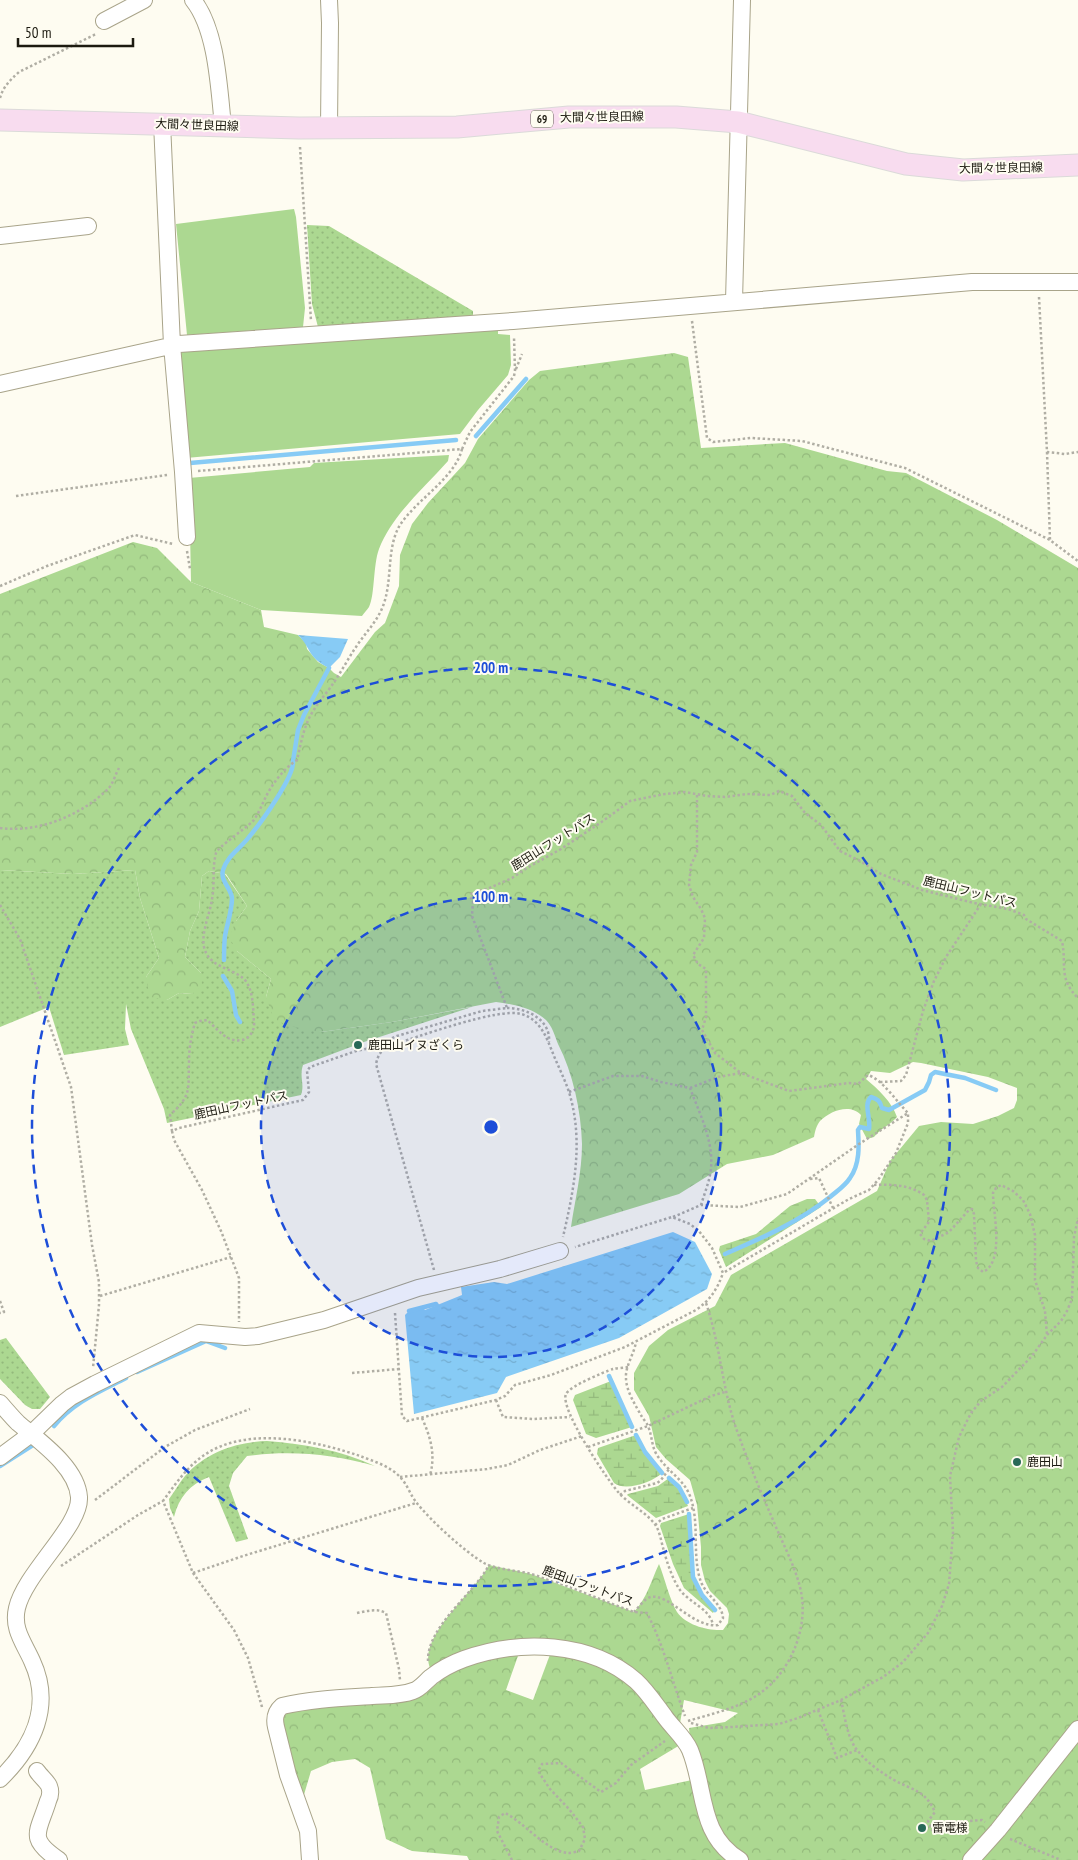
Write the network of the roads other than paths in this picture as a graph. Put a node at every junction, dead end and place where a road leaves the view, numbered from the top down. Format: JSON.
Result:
{"nodes":[{"id":1,"x":144,"y":0,"type":"edge"},
{"id":2,"x":193,"y":0,"type":"edge"},
{"id":3,"x":329,"y":0,"type":"edge"},
{"id":4,"x":742,"y":0,"type":"edge"},
{"id":5,"x":127,"y":4,"type":"edge"},
{"id":6,"x":104,"y":22,"type":"road end"},
{"id":7,"x":0,"y":120,"type":"edge"},
{"id":8,"x":738,"y":122,"type":"junction"},
{"id":9,"x":162,"y":123,"type":"junction"},
{"id":10,"x":223,"y":126,"type":"junction"},
{"id":11,"x":329,"y":128,"type":"junction"},
{"id":12,"x":1078,"y":165,"type":"edge"},
{"id":13,"x":88,"y":226,"type":"dead end"},
{"id":14,"x":0,"y":236,"type":"edge"},
{"id":15,"x":1078,"y":282,"type":"edge"},
{"id":16,"x":734,"y":301,"type":"junction"},
{"id":17,"x":172,"y":345,"type":"junction"},
{"id":18,"x":0,"y":384,"type":"edge"},
{"id":19,"x":182,"y":541,"type":"road end"},
{"id":20,"x":560,"y":1256,"type":"road end"},
{"id":21,"x":0,"y":1403,"type":"edge"},
{"id":22,"x":31,"y":1434,"type":"junction"},
{"id":23,"x":5,"y":1453,"type":"edge"},
{"id":24,"x":1078,"y":1729,"type":"edge"},
{"id":25,"x":36,"y":1771,"type":"dead end"},
{"id":26,"x":0,"y":1780,"type":"edge"},
{"id":27,"x":59,"y":1860,"type":"edge"},
{"id":28,"x":310,"y":1860,"type":"edge"},
{"id":29,"x":740,"y":1860,"type":"edge"},
{"id":30,"x":971,"y":1860,"type":"edge"}],
"edges":[{"from":1,"to":5,"type":"street"},
{"from":2,"to":10,"type":"street"},
{"from":3,"to":11,"type":"street"},
{"from":4,"to":8,"type":"street"},
{"from":5,"to":6,"type":"street"},
{"from":7,"to":9,"type":"main road","name":"大間々世良田線","number":"69"},
{"from":8,"to":11,"type":"main road","name":"大間々世良田線","number":"69"},
{"from":8,"to":12,"type":"main road","name":"大間々世良田線","number":"69"},
{"from":8,"to":16,"type":"street"},
{"from":9,"to":10,"type":"main road","name":"大間々世良田線","number":"69"},
{"from":9,"to":17,"type":"street"},
{"from":10,"to":11,"type":"main road","name":"大間々世良田線","number":"69"},
{"from":13,"to":14,"type":"street"},
{"from":15,"to":16,"type":"street"},
{"from":16,"to":17,"type":"street"},
{"from":17,"to":18,"type":"street"},
{"from":17,"to":19,"type":"street"},
{"from":20,"to":22,"type":"street"},
{"from":21,"to":22,"type":"street"},
{"from":22,"to":23,"type":"street"},
{"from":22,"to":26,"type":"street"},
{"from":24,"to":30,"type":"street"},
{"from":25,"to":27,"type":"street"},
{"from":28,"to":29,"type":"street"}]}
